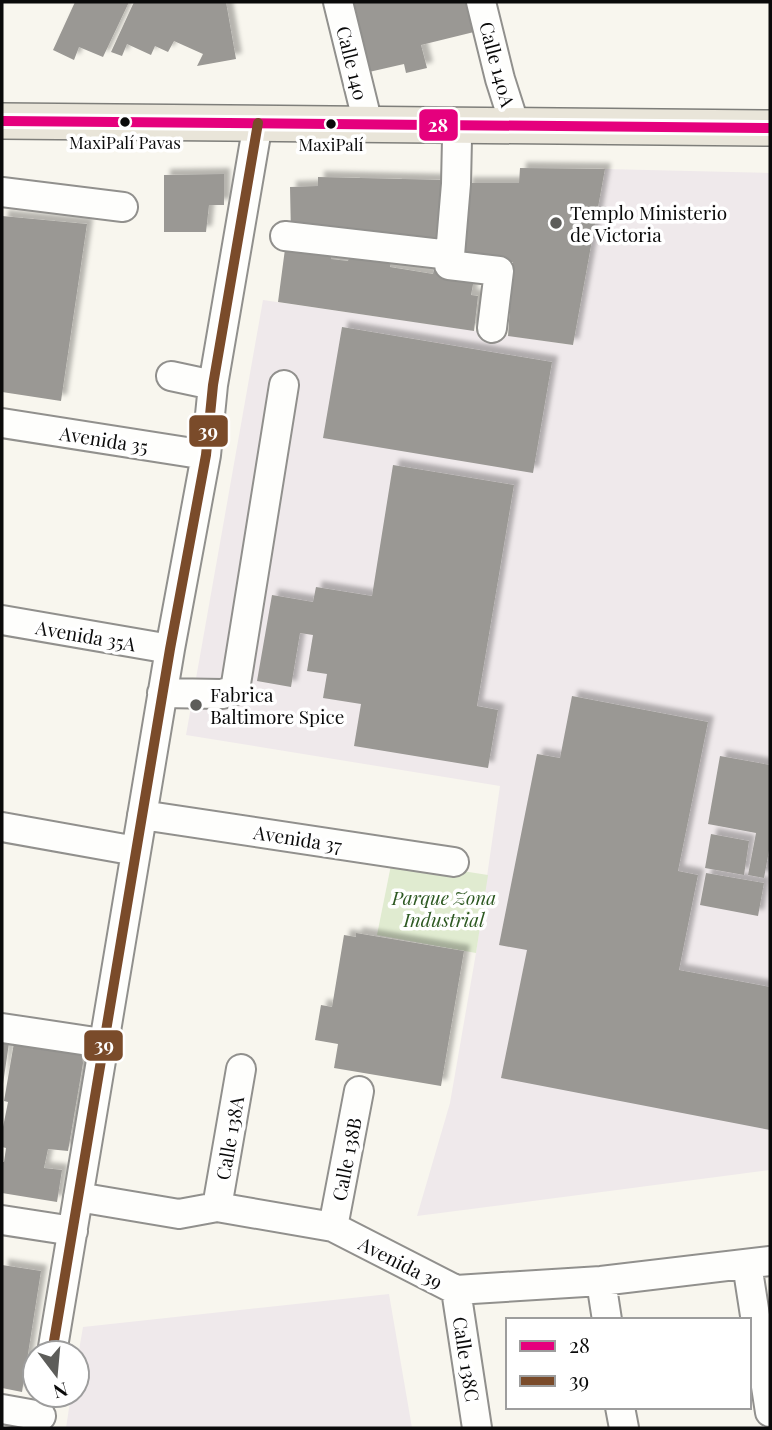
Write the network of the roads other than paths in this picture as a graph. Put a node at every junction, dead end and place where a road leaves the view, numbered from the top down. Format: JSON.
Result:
{"nodes":[{"id":1,"x":338,"y":2,"type":"edge"},
{"id":2,"x":481,"y":2,"type":"edge"},
{"id":3,"x":368,"y":124,"type":"junction"},
{"id":4,"x":515,"y":126,"type":"junction"},
{"id":5,"x":3,"y":127,"type":"edge"},
{"id":6,"x":770,"y":128,"type":"edge"},
{"id":7,"x":257,"y":129,"type":"junction"},
{"id":8,"x":457,"y":139,"type":"junction"},
{"id":9,"x":770,"y":146,"type":"edge"},
{"id":10,"x":2,"y":192,"type":"edge"},
{"id":11,"x":123,"y":207,"type":"dead end"},
{"id":12,"x":285,"y":236,"type":"dead end"},
{"id":13,"x":450,"y":255,"type":"junction"},
{"id":14,"x":492,"y":328,"type":"dead end"},
{"id":15,"x":171,"y":376,"type":"dead end"},
{"id":16,"x":214,"y":385,"type":"junction"},
{"id":17,"x":284,"y":385,"type":"dead end"},
{"id":18,"x":2,"y":423,"type":"edge"},
{"id":19,"x":206,"y":455,"type":"junction"},
{"id":20,"x":2,"y":620,"type":"edge"},
{"id":21,"x":170,"y":649,"type":"junction"},
{"id":22,"x":162,"y":693,"type":"junction"},
{"id":23,"x":142,"y":815,"type":"junction"},
{"id":24,"x":2,"y":827,"type":"edge"},
{"id":25,"x":136,"y":851,"type":"junction"},
{"id":26,"x":454,"y":862,"type":"dead end"},
{"id":27,"x":2,"y":1028,"type":"edge"},
{"id":28,"x":102,"y":1042,"type":"junction"},
{"id":29,"x":241,"y":1069,"type":"dead end"},
{"id":30,"x":359,"y":1091,"type":"dead end"},
{"id":31,"x":78,"y":1197,"type":"junction"},
{"id":32,"x":217,"y":1207,"type":"junction"},
{"id":33,"x":2,"y":1220,"type":"edge"},
{"id":34,"x":332,"y":1227,"type":"junction"},
{"id":35,"x":73,"y":1231,"type":"junction"},
{"id":36,"x":759,"y":1263,"type":"edge"},
{"id":37,"x":601,"y":1281,"type":"junction"},
{"id":38,"x":456,"y":1290,"type":"junction"},
{"id":39,"x":607,"y":1318,"type":"edge"},
{"id":40,"x":54,"y":1339,"type":"edge"},
{"id":41,"x":2,"y":1409,"type":"edge"},
{"id":42,"x":620,"y":1409,"type":"edge"},
{"id":43,"x":770,"y":1412,"type":"edge"},
{"id":44,"x":41,"y":1413,"type":"edge"},
{"id":45,"x":477,"y":1428,"type":"edge"},
{"id":46,"x":624,"y":1428,"type":"edge"}],
"edges":[{"from":1,"to":3,"type":"street","name":"Calle 140"},
{"from":2,"to":4,"type":"street","name":"Calle 140A"},
{"from":3,"to":4,"type":"main road"},
{"from":3,"to":7,"type":"main road"},
{"from":4,"to":6,"type":"main road"},
{"from":5,"to":7,"type":"main road"},
{"from":7,"to":8,"type":"main road"},
{"from":7,"to":16,"type":"street"},
{"from":8,"to":9,"type":"main road"},
{"from":8,"to":13,"type":"street"},
{"from":10,"to":11,"type":"street"},
{"from":12,"to":13,"type":"street"},
{"from":13,"to":14,"type":"street"},
{"from":15,"to":16,"type":"street"},
{"from":16,"to":19,"type":"street"},
{"from":17,"to":22,"type":"street"},
{"from":18,"to":19,"type":"street","name":"Avenida 35"},
{"from":19,"to":21,"type":"street"},
{"from":20,"to":21,"type":"street","name":"Avenida 35A"},
{"from":21,"to":22,"type":"street"},
{"from":22,"to":23,"type":"street"},
{"from":23,"to":25,"type":"street"},
{"from":23,"to":26,"type":"street","name":"Avenida 37"},
{"from":24,"to":25,"type":"street"},
{"from":25,"to":28,"type":"street"},
{"from":27,"to":28,"type":"street"},
{"from":28,"to":31,"type":"street"},
{"from":29,"to":32,"type":"street","name":"Calle 138A"},
{"from":30,"to":34,"type":"street","name":"Calle 138B"},
{"from":31,"to":32,"type":"street","name":"Avenida 39"},
{"from":31,"to":35,"type":"street"},
{"from":32,"to":34,"type":"street","name":"Avenida 39"},
{"from":33,"to":35,"type":"street"},
{"from":34,"to":38,"type":"street","name":"Avenida 39"},
{"from":35,"to":40,"type":"street"},
{"from":36,"to":37,"type":"street","name":"Avenida 39"},
{"from":36,"to":43,"type":"street"},
{"from":37,"to":38,"type":"street","name":"Avenida 39"},
{"from":37,"to":39,"type":"street"},
{"from":38,"to":45,"type":"street","name":"Calle 138C"},
{"from":41,"to":44,"type":"street"},
{"from":42,"to":46,"type":"street"}]}
